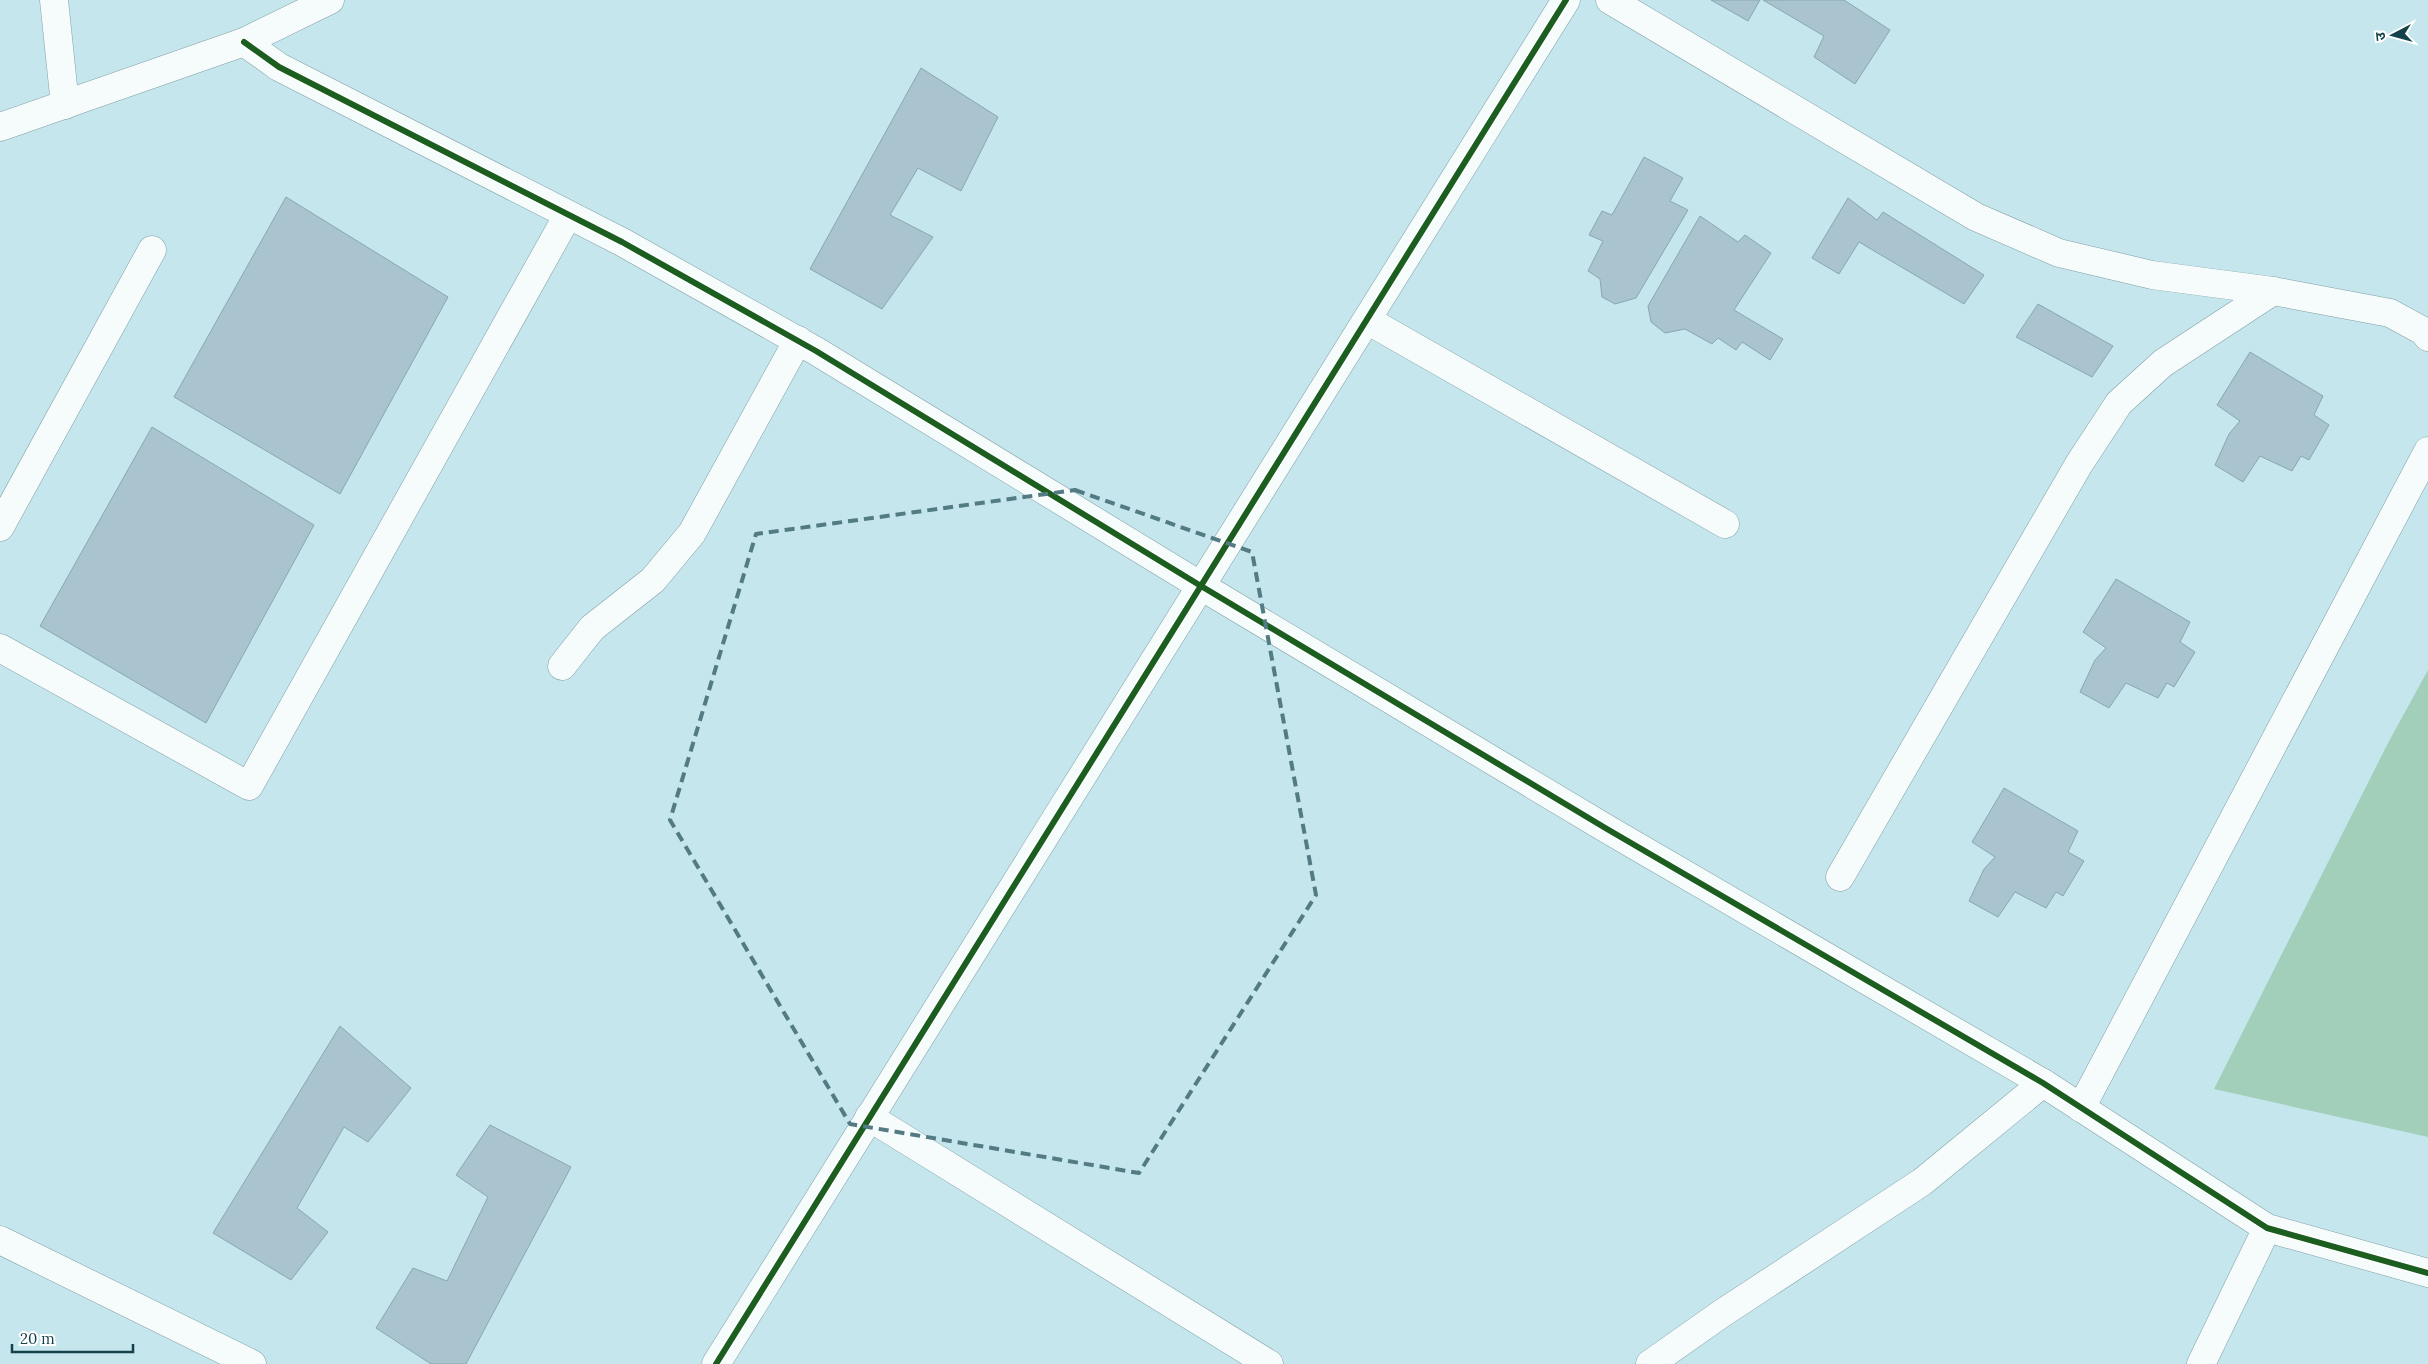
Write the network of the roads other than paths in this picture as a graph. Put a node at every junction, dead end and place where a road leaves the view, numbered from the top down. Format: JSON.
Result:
{"nodes":[{"id":1,"x":54,"y":0,"type":"edge"},
{"id":2,"x":330,"y":0,"type":"edge"},
{"id":3,"x":1566,"y":0,"type":"edge"},
{"id":4,"x":1610,"y":0,"type":"edge"},
{"id":5,"x":244,"y":42,"type":"junction"},
{"id":6,"x":64,"y":106,"type":"junction"},
{"id":7,"x":0,"y":128,"type":"edge"},
{"id":8,"x":568,"y":215,"type":"junction"},
{"id":9,"x":152,"y":250,"type":"dead end"},
{"id":10,"x":2273,"y":291,"type":"junction"},
{"id":11,"x":1367,"y":320,"type":"junction"},
{"id":12,"x":2428,"y":337,"type":"edge"},
{"id":13,"x":798,"y":340,"type":"junction"},
{"id":14,"x":2428,"y":450,"type":"edge"},
{"id":15,"x":1724,"y":524,"type":"dead end"},
{"id":16,"x":0,"y":527,"type":"edge"},
{"id":17,"x":1201,"y":586,"type":"junction"},
{"id":18,"x":0,"y":648,"type":"edge"},
{"id":19,"x":562,"y":666,"type":"dead end"},
{"id":20,"x":1840,"y":877,"type":"dead end"},
{"id":21,"x":2043,"y":1083,"type":"junction"},
{"id":22,"x":2081,"y":1108,"type":"junction"},
{"id":23,"x":869,"y":1117,"type":"junction"},
{"id":24,"x":2267,"y":1228,"type":"junction"},
{"id":25,"x":0,"y":1240,"type":"edge"},
{"id":26,"x":2428,"y":1273,"type":"edge"},
{"id":27,"x":252,"y":1364,"type":"edge"},
{"id":28,"x":716,"y":1364,"type":"edge"},
{"id":29,"x":1269,"y":1364,"type":"edge"},
{"id":30,"x":1650,"y":1364,"type":"edge"},
{"id":31,"x":2201,"y":1364,"type":"edge"}],
"edges":[{"from":1,"to":6,"type":"street"},
{"from":2,"to":5,"type":"street"},
{"from":3,"to":11,"type":"street"},
{"from":4,"to":10,"type":"street"},
{"from":5,"to":6,"type":"street"},
{"from":5,"to":8,"type":"street"},
{"from":6,"to":7,"type":"street"},
{"from":8,"to":13,"type":"street"},
{"from":8,"to":18,"type":"street"},
{"from":9,"to":16,"type":"street"},
{"from":10,"to":12,"type":"street"},
{"from":10,"to":20,"type":"street"},
{"from":11,"to":15,"type":"street"},
{"from":11,"to":17,"type":"street"},
{"from":13,"to":17,"type":"street"},
{"from":13,"to":19,"type":"street"},
{"from":14,"to":22,"type":"street"},
{"from":17,"to":21,"type":"street"},
{"from":17,"to":23,"type":"street"},
{"from":21,"to":22,"type":"street"},
{"from":21,"to":30,"type":"street"},
{"from":22,"to":24,"type":"street"},
{"from":23,"to":28,"type":"street"},
{"from":23,"to":29,"type":"street"},
{"from":24,"to":26,"type":"street"},
{"from":24,"to":31,"type":"street"},
{"from":25,"to":27,"type":"street"}]}
